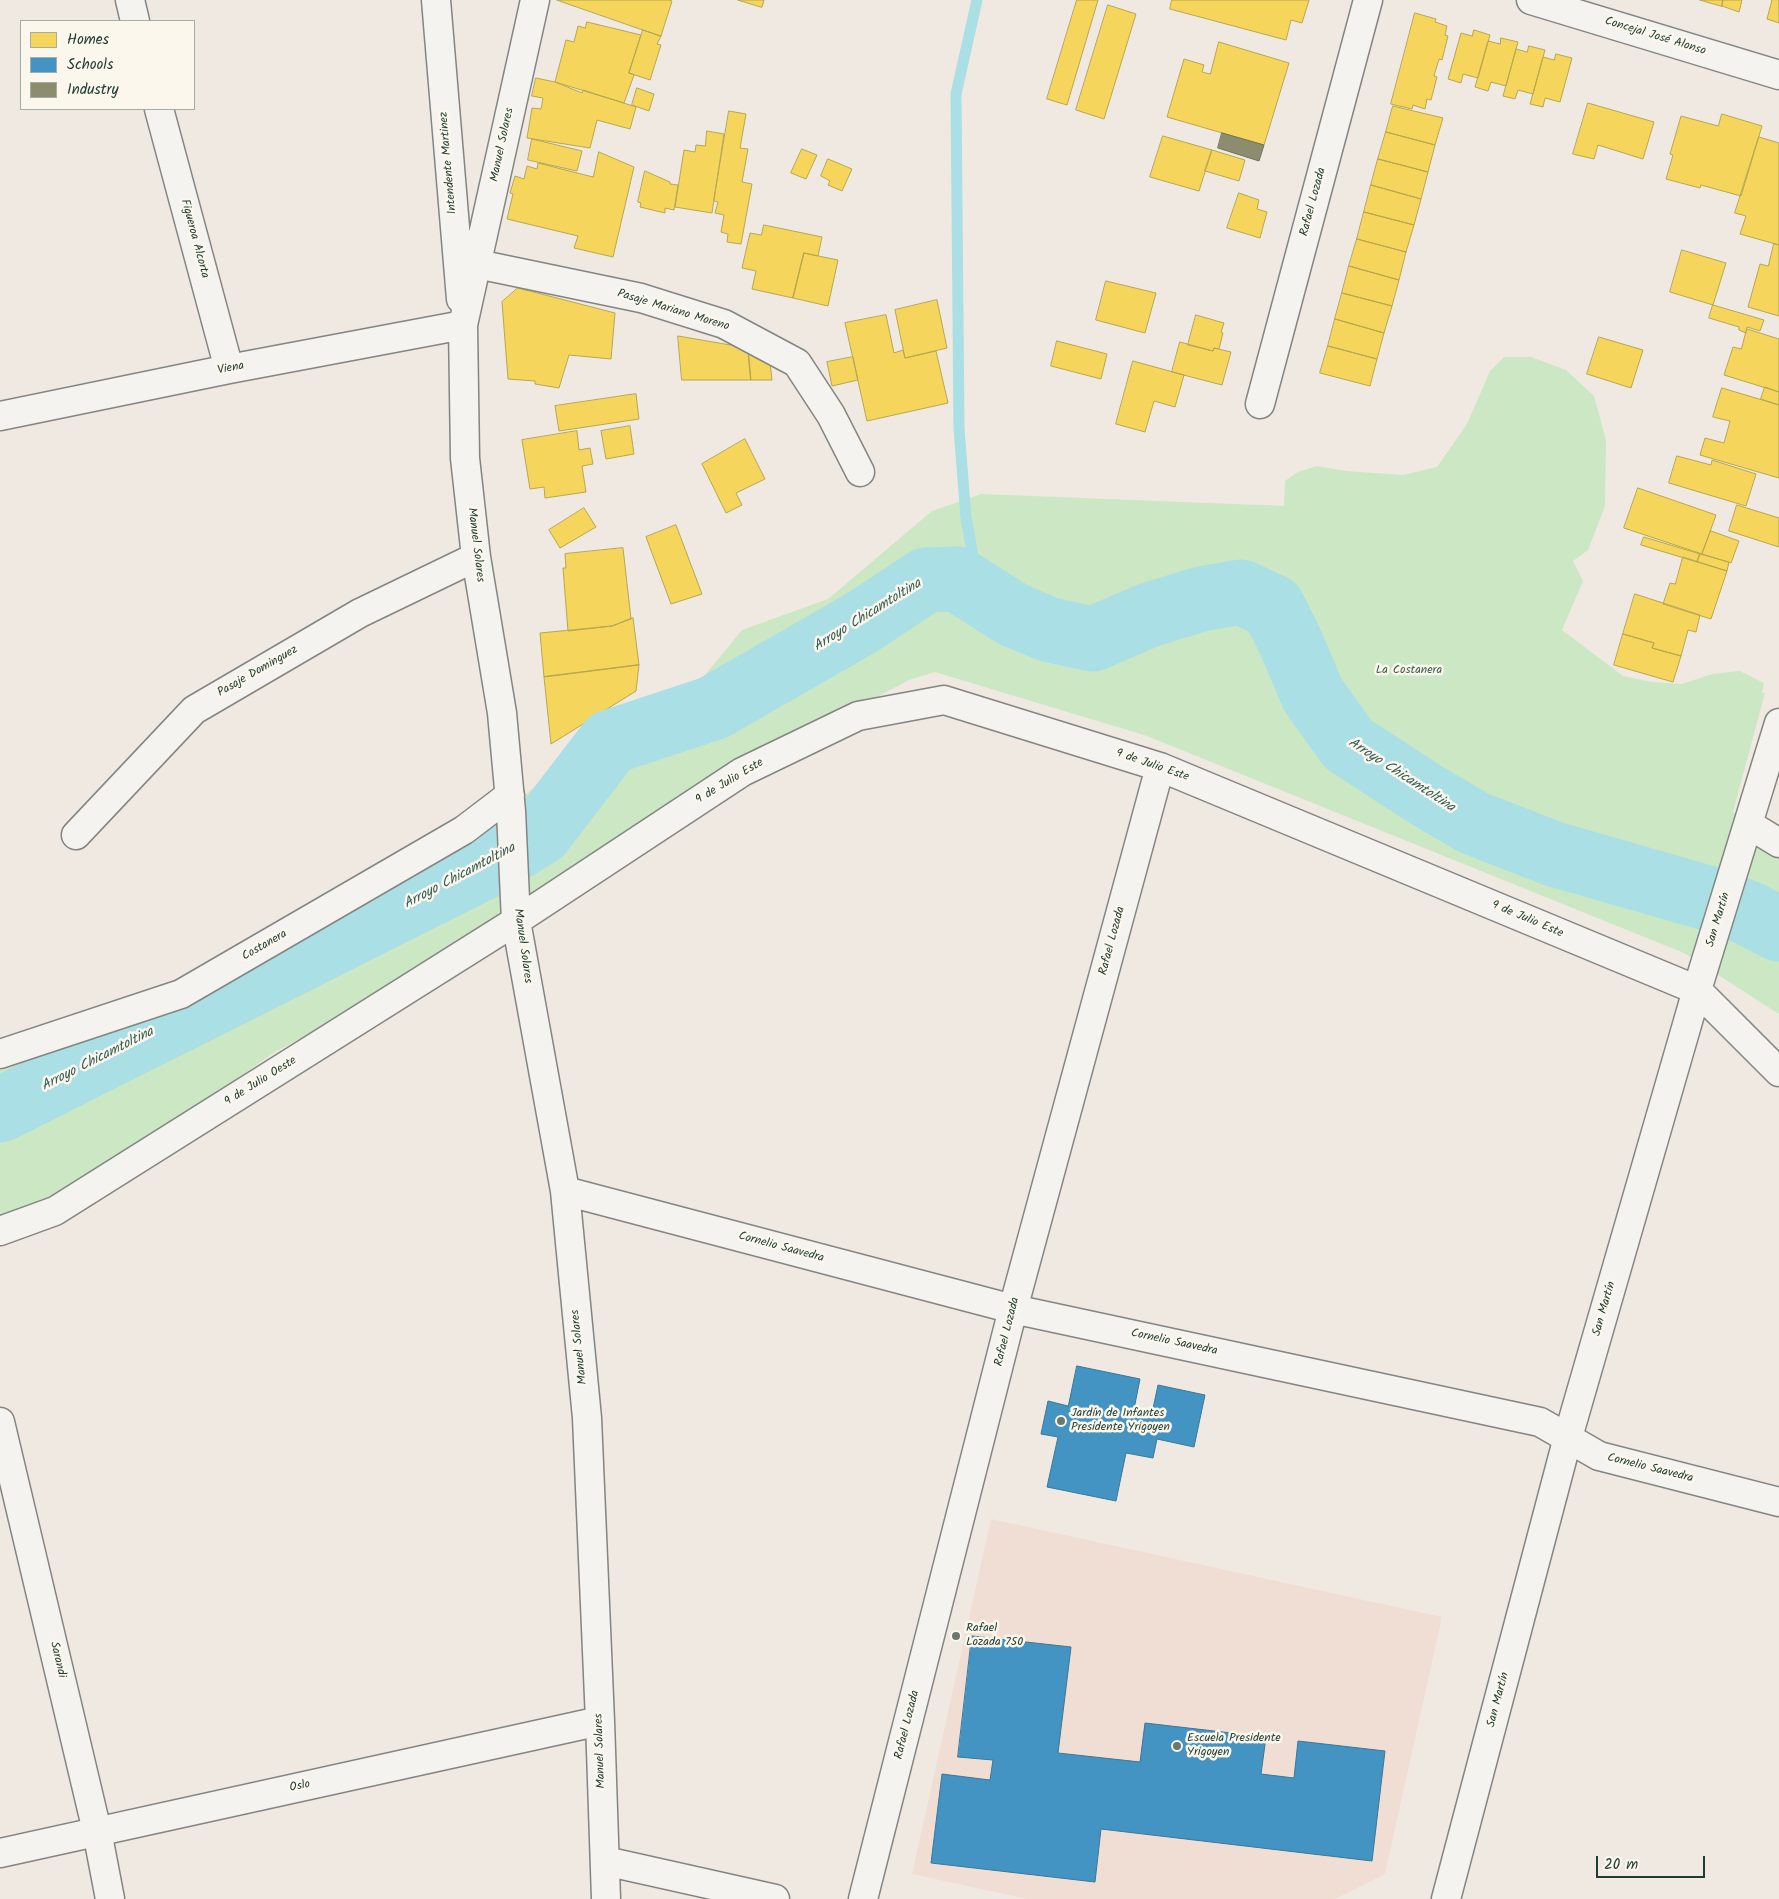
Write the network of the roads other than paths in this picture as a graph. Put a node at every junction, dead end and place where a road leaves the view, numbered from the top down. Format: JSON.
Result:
{"nodes":[{"id":1,"x":130,"y":0,"type":"edge"},
{"id":2,"x":436,"y":0,"type":"edge"},
{"id":3,"x":534,"y":0,"type":"edge"},
{"id":4,"x":1368,"y":0,"type":"edge"},
{"id":5,"x":1530,"y":0,"type":"edge"},
{"id":6,"x":135,"y":20,"type":"edge"},
{"id":7,"x":1779,"y":74,"type":"edge"},
{"id":8,"x":159,"y":110,"type":"edge"},
{"id":9,"x":477,"y":264,"type":"junction"},
{"id":10,"x":463,"y":325,"type":"junction"},
{"id":11,"x":229,"y":369,"type":"junction"},
{"id":12,"x":1260,"y":404,"type":"dead end"},
{"id":13,"x":0,"y":416,"type":"edge"},
{"id":14,"x":860,"y":472,"type":"dead end"},
{"id":15,"x":476,"y":557,"type":"junction"},
{"id":16,"x":1779,"y":723,"type":"edge"},
{"id":17,"x":1775,"y":751,"type":"edge"},
{"id":18,"x":1160,"y":767,"type":"junction"},
{"id":19,"x":510,"y":803,"type":"junction"},
{"id":20,"x":1746,"y":834,"type":"junction"},
{"id":21,"x":76,"y":835,"type":"dead end"},
{"id":22,"x":1779,"y":843,"type":"edge"},
{"id":23,"x":516,"y":913,"type":"junction"},
{"id":24,"x":1700,"y":983,"type":"junction"},
{"id":25,"x":0,"y":1054,"type":"edge"},
{"id":26,"x":1779,"y":1072,"type":"edge"},
{"id":27,"x":565,"y":1192,"type":"junction"},
{"id":28,"x":0,"y":1231,"type":"edge"},
{"id":29,"x":1014,"y":1309,"type":"junction"},
{"id":30,"x":0,"y":1422,"type":"edge"},
{"id":31,"x":1568,"y":1436,"type":"junction"},
{"id":32,"x":1779,"y":1502,"type":"edge"},
{"id":33,"x":600,"y":1721,"type":"junction"},
{"id":34,"x":98,"y":1831,"type":"junction"},
{"id":35,"x":0,"y":1853,"type":"edge"},
{"id":36,"x":605,"y":1861,"type":"junction"},
{"id":37,"x":110,"y":1899,"type":"edge"},
{"id":38,"x":606,"y":1899,"type":"edge"},
{"id":39,"x":775,"y":1899,"type":"edge"},
{"id":40,"x":863,"y":1899,"type":"edge"},
{"id":41,"x":1446,"y":1899,"type":"edge"}],
"edges":[{"from":1,"to":6,"type":"street"},
{"from":2,"to":10,"type":"street","name":"Intendente Martinez"},
{"from":3,"to":9,"type":"street","name":"Manuel Solares"},
{"from":4,"to":12,"type":"street","name":"Rafael Lozada"},
{"from":5,"to":7,"type":"street","name":"Concejal José Alonso"},
{"from":8,"to":11,"type":"street","name":"Figueroa Alcorta"},
{"from":9,"to":10,"type":"street","name":"Manuel Solares"},
{"from":9,"to":14,"type":"street","name":"Pasaje Mariano Moreno"},
{"from":10,"to":11,"type":"street","name":"Viena"},
{"from":10,"to":15,"type":"street","name":"Manuel Solares"},
{"from":11,"to":13,"type":"street","name":"Viena"},
{"from":15,"to":19,"type":"street","name":"Manuel Solares"},
{"from":15,"to":21,"type":"street","name":"Pasaje Dominguez"},
{"from":16,"to":17,"type":"street","name":"San Martín"},
{"from":17,"to":20,"type":"street","name":"San Martín"},
{"from":18,"to":23,"type":"street","name":"9 de Julio Este"},
{"from":18,"to":24,"type":"street","name":"9 de Julio Este"},
{"from":18,"to":29,"type":"street","name":"Rafael Lozada"},
{"from":19,"to":23,"type":"street","name":"Manuel Solares"},
{"from":19,"to":25,"type":"street","name":"Costanera"},
{"from":20,"to":22,"type":"street"},
{"from":20,"to":24,"type":"street","name":"San Martín"},
{"from":23,"to":27,"type":"street","name":"Manuel Solares"},
{"from":23,"to":28,"type":"street","name":"9 de Julio Oeste"},
{"from":24,"to":26,"type":"street","name":"9 de Julio Este"},
{"from":24,"to":31,"type":"street","name":"San Martín"},
{"from":27,"to":29,"type":"street","name":"Cornelio Saavedra"},
{"from":27,"to":33,"type":"street","name":"Manuel Solares"},
{"from":29,"to":31,"type":"street","name":"Cornelio Saavedra"},
{"from":29,"to":40,"type":"street","name":"Rafael Lozada"},
{"from":30,"to":34,"type":"street","name":"Sarandi"},
{"from":31,"to":32,"type":"street","name":"Cornelio Saavedra"},
{"from":31,"to":41,"type":"street","name":"San Martín"},
{"from":33,"to":34,"type":"street","name":"Oslo"},
{"from":33,"to":36,"type":"street","name":"Manuel Solares"},
{"from":34,"to":35,"type":"street","name":"Oslo"},
{"from":34,"to":37,"type":"street","name":"Sarandi"},
{"from":36,"to":38,"type":"street","name":"Manuel Solares"},
{"from":36,"to":39,"type":"street"}]}
